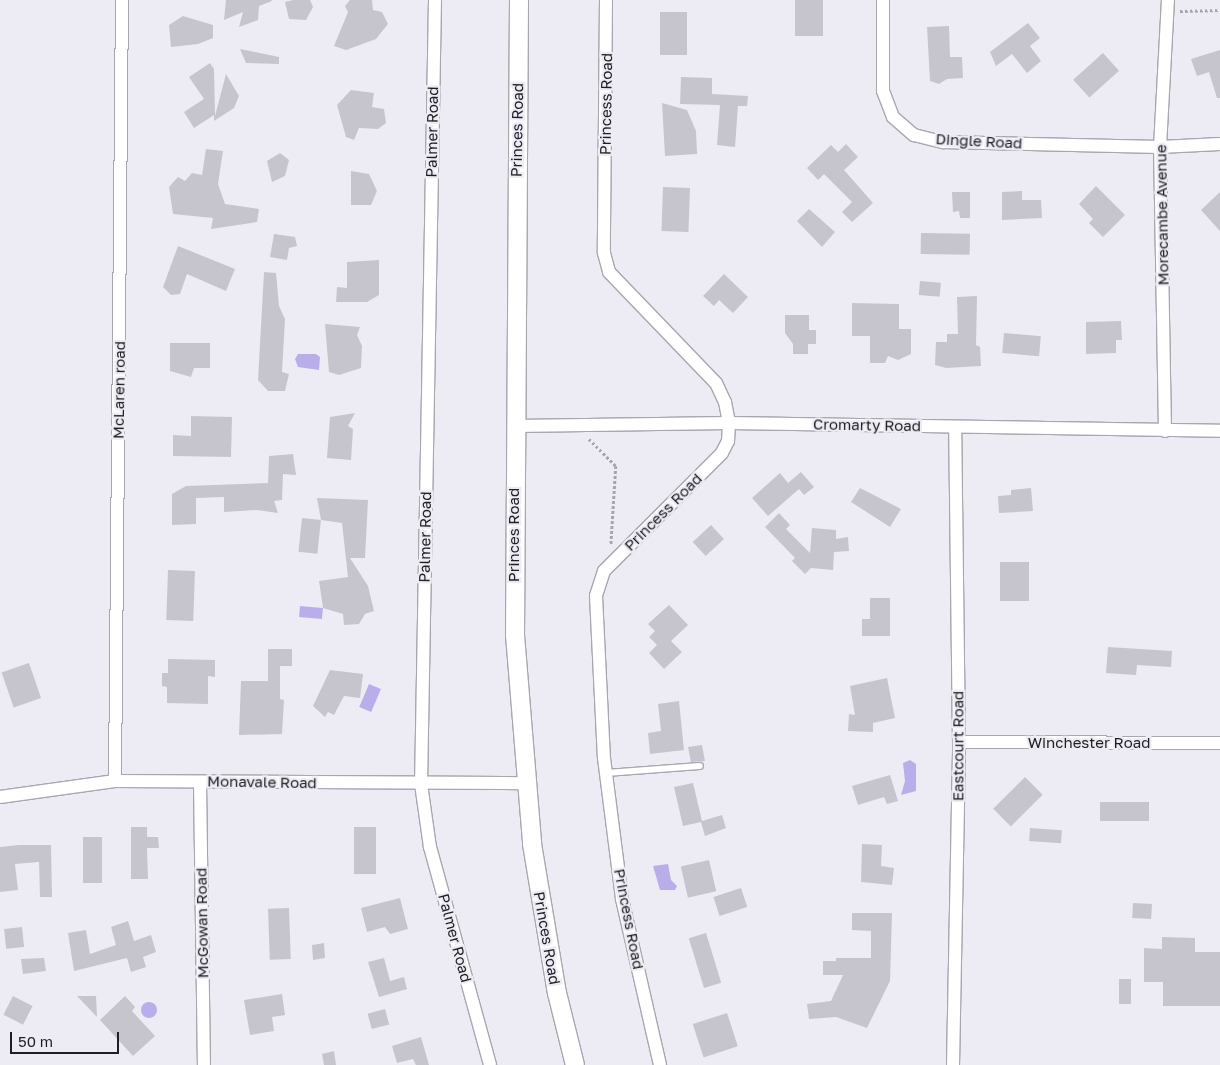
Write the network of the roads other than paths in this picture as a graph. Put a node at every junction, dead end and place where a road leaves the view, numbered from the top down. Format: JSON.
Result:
{"nodes":[{"id":1,"x":122,"y":0,"type":"edge"},
{"id":2,"x":435,"y":0,"type":"edge"},
{"id":3,"x":519,"y":0,"type":"edge"},
{"id":4,"x":606,"y":0,"type":"edge"},
{"id":5,"x":884,"y":0,"type":"edge"},
{"id":6,"x":1168,"y":6,"type":"edge"},
{"id":7,"x":1220,"y":144,"type":"edge"},
{"id":8,"x":1160,"y":146,"type":"junction"},
{"id":9,"x":729,"y":423,"type":"junction"},
{"id":10,"x":515,"y":426,"type":"junction"},
{"id":11,"x":955,"y":427,"type":"junction"},
{"id":12,"x":1165,"y":431,"type":"junction"},
{"id":13,"x":1220,"y":431,"type":"edge"},
{"id":14,"x":959,"y":742,"type":"junction"},
{"id":15,"x":1220,"y":743,"type":"edge"},
{"id":16,"x":700,"y":766,"type":"dead end"},
{"id":17,"x":606,"y":773,"type":"junction"},
{"id":18,"x":115,"y":781,"type":"junction"},
{"id":19,"x":200,"y":782,"type":"junction"},
{"id":20,"x":525,"y":783,"type":"junction"},
{"id":21,"x":421,"y":784,"type":"junction"},
{"id":22,"x":0,"y":797,"type":"edge"},
{"id":23,"x":204,"y":1065,"type":"edge"},
{"id":24,"x":490,"y":1065,"type":"edge"},
{"id":25,"x":575,"y":1065,"type":"edge"},
{"id":26,"x":660,"y":1065,"type":"edge"},
{"id":27,"x":953,"y":1065,"type":"edge"}],
"edges":[{"from":1,"to":18,"type":"street","name":"McLaren road"},
{"from":2,"to":21,"type":"street","name":"Palmer Road"},
{"from":3,"to":10,"type":"main road","name":"Princes Road"},
{"from":4,"to":9,"type":"street","name":"Princess Road"},
{"from":5,"to":8,"type":"street","name":"Dingle Road"},
{"from":6,"to":8,"type":"street","name":"Morecambe Avenue"},
{"from":7,"to":8,"type":"street","name":"Dingle Road"},
{"from":8,"to":12,"type":"street","name":"Morecambe Avenue"},
{"from":9,"to":10,"type":"street","name":"Cromarty Road"},
{"from":9,"to":11,"type":"street","name":"Cromarty Road"},
{"from":9,"to":17,"type":"street","name":"Princess Road"},
{"from":10,"to":20,"type":"main road","name":"Princes Road"},
{"from":11,"to":12,"type":"street","name":"Cromarty Road"},
{"from":11,"to":14,"type":"street","name":"Eastcourt Road"},
{"from":12,"to":13,"type":"street","name":"Cromarty Road"},
{"from":14,"to":15,"type":"street","name":"Winchester Road"},
{"from":14,"to":27,"type":"street","name":"Eastcourt Road"},
{"from":16,"to":17,"type":"lane"},
{"from":17,"to":26,"type":"street","name":"Princess Road"},
{"from":18,"to":19,"type":"street","name":"Monavale Road"},
{"from":18,"to":22,"type":"street","name":"Monavale Road"},
{"from":19,"to":21,"type":"street","name":"Monavale Road"},
{"from":19,"to":23,"type":"street","name":"McGowan Road"},
{"from":20,"to":21,"type":"street","name":"Monavale Road"},
{"from":20,"to":25,"type":"main road","name":"Princes Road"},
{"from":21,"to":24,"type":"street","name":"Palmer Road"}]}
